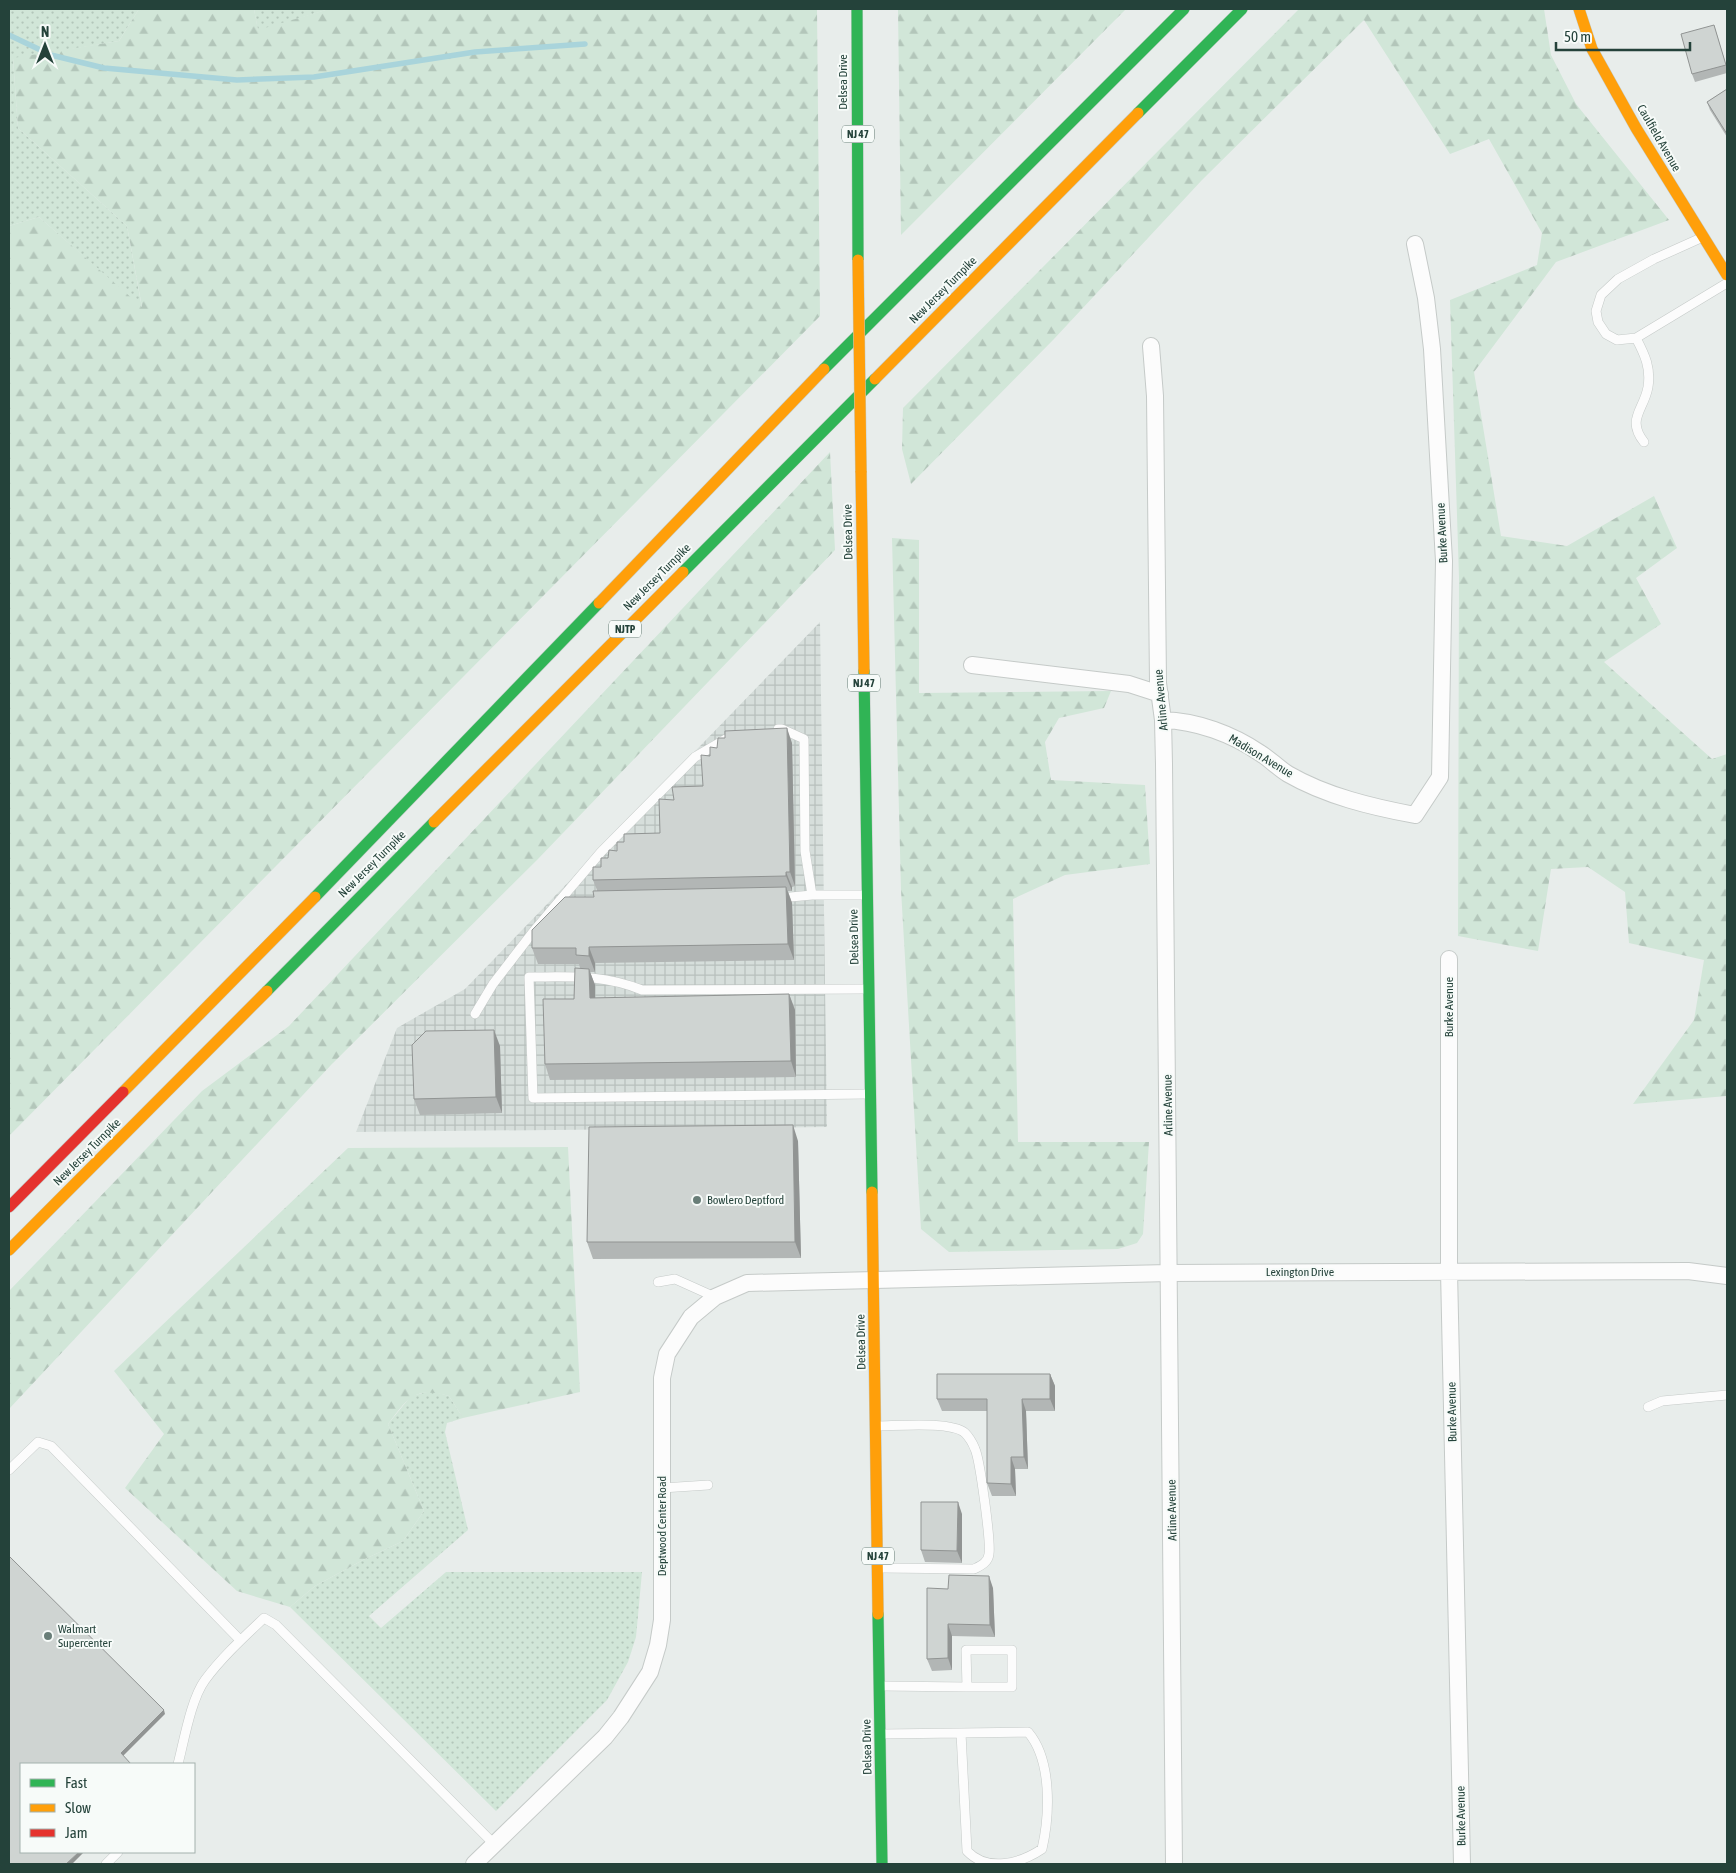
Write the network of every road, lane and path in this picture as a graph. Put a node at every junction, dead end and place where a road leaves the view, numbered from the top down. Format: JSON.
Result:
{"nodes":[{"id":1,"x":857,"y":9,"type":"edge"},
{"id":2,"x":1184,"y":9,"type":"edge"},
{"id":3,"x":1242,"y":9,"type":"edge"},
{"id":4,"x":1579,"y":9,"type":"edge"},
{"id":5,"x":1703,"y":237,"type":"junction"},
{"id":6,"x":1415,"y":244,"type":"dead end"},
{"id":7,"x":1727,"y":275,"type":"edge"},
{"id":8,"x":1727,"y":283,"type":"edge"},
{"id":9,"x":1636,"y":338,"type":"junction"},
{"id":10,"x":1151,"y":346,"type":"dead end"},
{"id":11,"x":1644,"y":442,"type":"dead end"},
{"id":12,"x":972,"y":665,"type":"dead end"},
{"id":13,"x":1160,"y":694,"type":"junction"},
{"id":14,"x":1163,"y":720,"type":"junction"},
{"id":15,"x":772,"y":730,"type":"edge"},
{"id":16,"x":733,"y":735,"type":"edge"},
{"id":17,"x":1415,"y":815,"type":"joint"},
{"id":18,"x":812,"y":895,"type":"junction"},
{"id":19,"x":867,"y":895,"type":"junction"},
{"id":20,"x":775,"y":898,"type":"edge"},
{"id":21,"x":559,"y":901,"type":"junction"},
{"id":22,"x":569,"y":901,"type":"edge"},
{"id":23,"x":1449,"y":959,"type":"dead end"},
{"id":24,"x":869,"y":989,"type":"junction"},
{"id":25,"x":475,"y":1014,"type":"dead end"},
{"id":26,"x":870,"y":1094,"type":"junction"},
{"id":27,"x":9,"y":1207,"type":"edge"},
{"id":28,"x":9,"y":1250,"type":"edge"},
{"id":29,"x":1449,"y":1271,"type":"junction"},
{"id":30,"x":1169,"y":1273,"type":"junction"},
{"id":31,"x":1727,"y":1276,"type":"edge"},
{"id":32,"x":873,"y":1280,"type":"junction"},
{"id":33,"x":658,"y":1282,"type":"dead end"},
{"id":34,"x":715,"y":1297,"type":"junction"},
{"id":35,"x":1727,"y":1395,"type":"edge"},
{"id":36,"x":1648,"y":1407,"type":"dead end"},
{"id":37,"x":876,"y":1426,"type":"junction"},
{"id":38,"x":9,"y":1470,"type":"edge"},
{"id":39,"x":708,"y":1485,"type":"dead end"},
{"id":40,"x":662,"y":1488,"type":"junction"},
{"id":41,"x":878,"y":1568,"type":"junction"},
{"id":42,"x":240,"y":1640,"type":"junction"},
{"id":43,"x":880,"y":1686,"type":"junction"},
{"id":44,"x":966,"y":1687,"type":"junction"},
{"id":45,"x":961,"y":1732,"type":"junction"},
{"id":46,"x":880,"y":1734,"type":"junction"},
{"id":47,"x":178,"y":1763,"type":"edge"},
{"id":48,"x":494,"y":1844,"type":"junction"},
{"id":49,"x":117,"y":1853,"type":"edge"},
{"id":50,"x":106,"y":1864,"type":"edge"},
{"id":51,"x":474,"y":1864,"type":"edge"},
{"id":52,"x":882,"y":1864,"type":"edge"},
{"id":53,"x":1174,"y":1864,"type":"edge"},
{"id":54,"x":1462,"y":1864,"type":"edge"}],
"edges":[{"from":1,"to":19,"type":"main road","name":"Delsea Drive","number":"NJ 47","bridge":true},
{"from":2,"to":27,"type":"main road","name":"New Jersey Turnpike","number":"NJTP"},
{"from":3,"to":28,"type":"main road","name":"New Jersey Turnpike","number":"NJTP"},
{"from":4,"to":5,"type":"main road","name":"Caulfield Avenue"},
{"from":5,"to":7,"type":"main road","name":"Caulfield Avenue"},
{"from":5,"to":9,"type":"lane"},
{"from":6,"to":17,"type":"street","name":"Burke Avenue"},
{"from":8,"to":9,"type":"lane"},
{"from":9,"to":11,"type":"lane"},
{"from":10,"to":13,"type":"street","name":"Arline Avenue"},
{"from":12,"to":13,"type":"street"},
{"from":13,"to":14,"type":"street","name":"Arline Avenue"},
{"from":14,"to":17,"type":"street","name":"Madison Avenue"},
{"from":14,"to":30,"type":"street","name":"Arline Avenue"},
{"from":15,"to":18,"type":"lane"},
{"from":16,"to":21,"type":"lane"},
{"from":18,"to":19,"type":"lane"},
{"from":18,"to":20,"type":"lane"},
{"from":19,"to":24,"type":"main road","name":"Delsea Drive","number":"NJ 47"},
{"from":21,"to":22,"type":"lane"},
{"from":21,"to":25,"type":"lane"},
{"from":23,"to":29,"type":"street","name":"Burke Avenue"},
{"from":24,"to":26,"type":"main road","name":"Delsea Drive","number":"NJ 47"},
{"from":24,"to":26,"type":"lane"},
{"from":26,"to":32,"type":"main road","name":"Delsea Drive","number":"NJ 47"},
{"from":29,"to":30,"type":"street","name":"Lexington Drive"},
{"from":29,"to":31,"type":"street","name":"Lexington Drive"},
{"from":29,"to":54,"type":"street","name":"Burke Avenue"},
{"from":30,"to":32,"type":"street","name":"Lexington Drive"},
{"from":30,"to":53,"type":"street","name":"Arline Avenue"},
{"from":32,"to":34,"type":"street","name":"Deptwood Center Road"},
{"from":32,"to":37,"type":"main road","name":"Delsea Drive","number":"NJ 47"},
{"from":33,"to":34,"type":"lane"},
{"from":34,"to":40,"type":"street","name":"Deptwood Center Road"},
{"from":35,"to":36,"type":"lane"},
{"from":37,"to":41,"type":"main road","name":"Delsea Drive","number":"NJ 47"},
{"from":37,"to":41,"type":"lane"},
{"from":38,"to":42,"type":"lane"},
{"from":39,"to":40,"type":"lane"},
{"from":40,"to":48,"type":"street","name":"Deptwood Center Road"},
{"from":41,"to":43,"type":"main road","name":"Delsea Drive","number":"NJ 47"},
{"from":42,"to":47,"type":"lane"},
{"from":42,"to":48,"type":"lane"},
{"from":43,"to":44,"type":"lane"},
{"from":43,"to":46,"type":"main road","name":"Delsea Drive","number":"NJ 47"},
{"from":44,"to":44,"type":"lane"},
{"from":45,"to":45,"type":"lane"},
{"from":45,"to":46,"type":"lane"},
{"from":46,"to":52,"type":"main road","name":"Delsea Drive","number":"NJ 47"},
{"from":48,"to":51,"type":"street","name":"Deptwood Center Road"},
{"from":49,"to":50,"type":"lane"}]}
